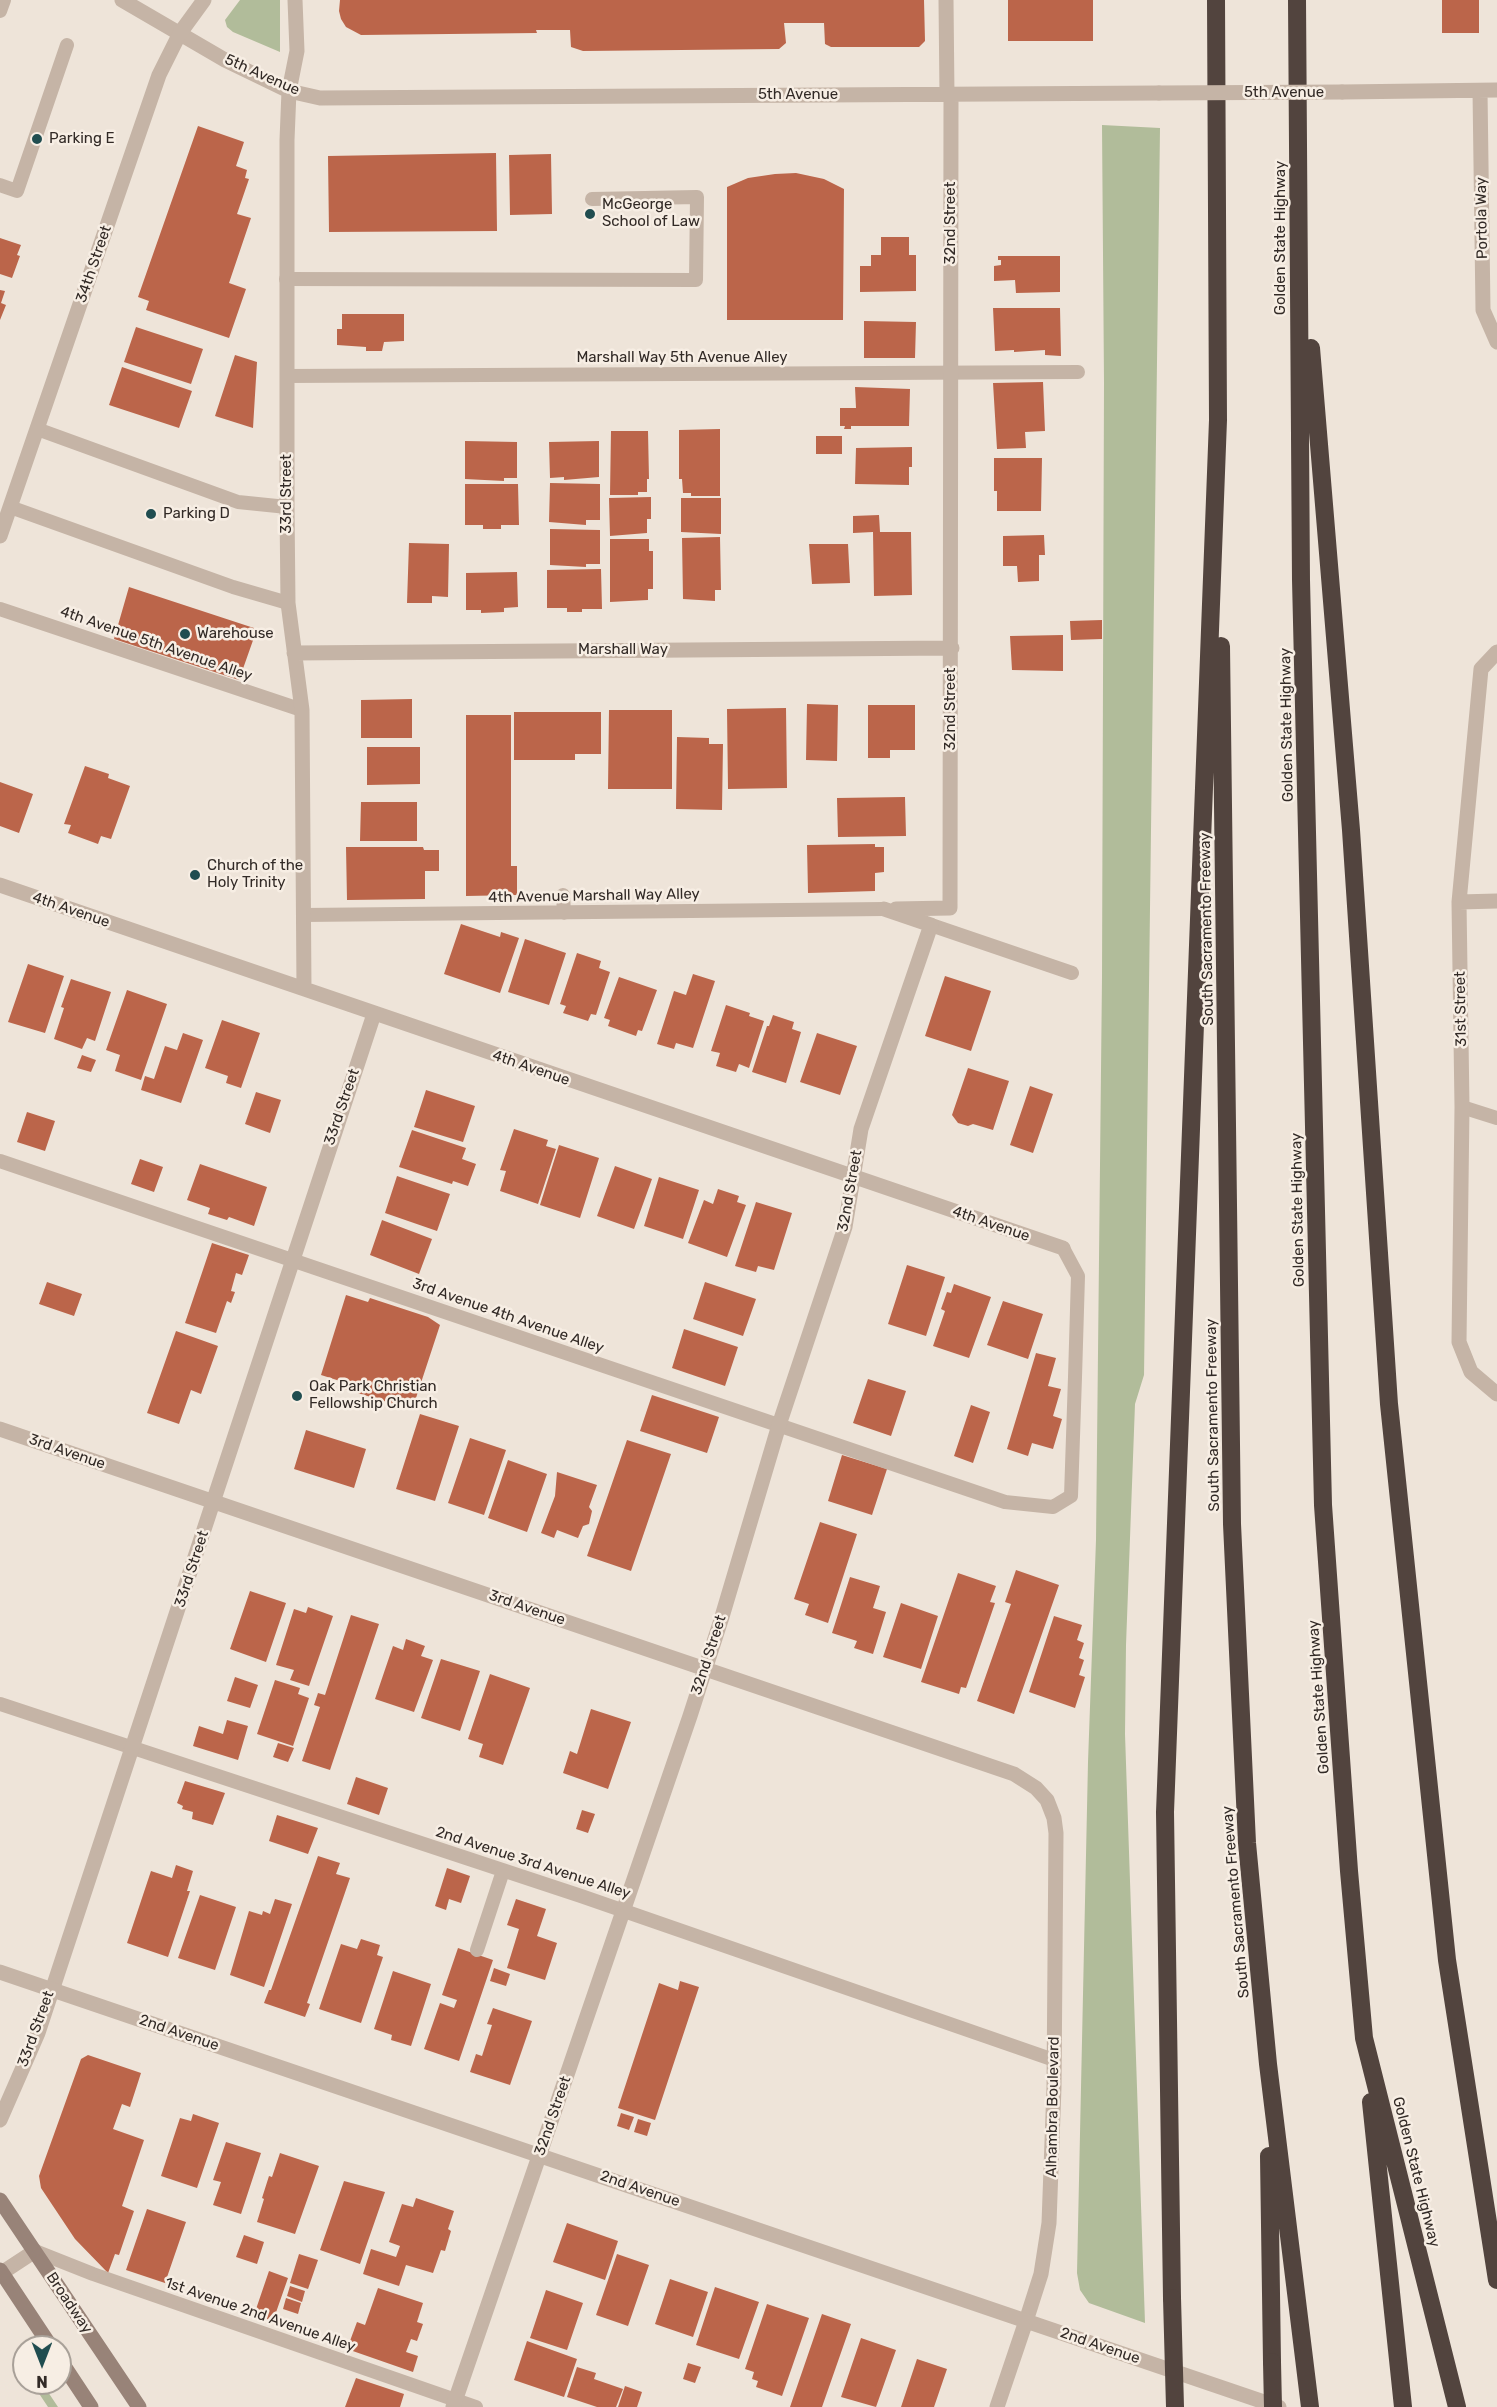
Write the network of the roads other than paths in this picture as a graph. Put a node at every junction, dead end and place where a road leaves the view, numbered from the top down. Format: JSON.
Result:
{"nodes":[{"id":1,"x":4,"y":0,"type":"edge"},
{"id":2,"x":122,"y":0,"type":"edge"},
{"id":3,"x":204,"y":0,"type":"edge"},
{"id":4,"x":295,"y":0,"type":"edge"},
{"id":5,"x":946,"y":0,"type":"edge"},
{"id":6,"x":1216,"y":0,"type":"edge"},
{"id":7,"x":1297,"y":0,"type":"edge"},
{"id":8,"x":0,"y":11,"type":"edge"},
{"id":9,"x":180,"y":33,"type":"junction"},
{"id":10,"x":67,"y":45,"type":"dead end"},
{"id":11,"x":1497,"y":90,"type":"edge"},
{"id":12,"x":289,"y":91,"type":"junction"},
{"id":13,"x":1480,"y":91,"type":"junction"},
{"id":14,"x":949,"y":95,"type":"junction"},
{"id":15,"x":0,"y":185,"type":"edge"},
{"id":16,"x":592,"y":198,"type":"dead end"},
{"id":17,"x":1299,"y":210,"type":"junction"},
{"id":18,"x":286,"y":279,"type":"junction"},
{"id":19,"x":1497,"y":342,"type":"edge"},
{"id":20,"x":1078,"y":372,"type":"dead end"},
{"id":21,"x":952,"y":373,"type":"junction"},
{"id":22,"x":287,"y":376,"type":"junction"},
{"id":23,"x":1218,"y":420,"type":"junction"},
{"id":24,"x":37,"y":429,"type":"junction"},
{"id":25,"x":10,"y":507,"type":"junction"},
{"id":26,"x":287,"y":507,"type":"junction"},
{"id":27,"x":0,"y":536,"type":"edge"},
{"id":28,"x":288,"y":603,"type":"junction"},
{"id":29,"x":0,"y":609,"type":"edge"},
{"id":30,"x":952,"y":648,"type":"junction"},
{"id":31,"x":1497,"y":652,"type":"edge"},
{"id":32,"x":294,"y":653,"type":"junction"},
{"id":33,"x":302,"y":710,"type":"junction"},
{"id":34,"x":0,"y":885,"type":"edge"},
{"id":35,"x":563,"y":895,"type":"dead end"},
{"id":36,"x":1460,"y":902,"type":"junction"},
{"id":37,"x":1497,"y":902,"type":"edge"},
{"id":38,"x":884,"y":909,"type":"junction"},
{"id":39,"x":564,"y":913,"type":"junction"},
{"id":40,"x":304,"y":915,"type":"junction"},
{"id":41,"x":931,"y":925,"type":"junction"},
{"id":42,"x":1072,"y":973,"type":"dead end"},
{"id":43,"x":304,"y":989,"type":"junction"},
{"id":44,"x":374,"y":1014,"type":"junction"},
{"id":45,"x":1462,"y":1107,"type":"junction"},
{"id":46,"x":1497,"y":1118,"type":"edge"},
{"id":47,"x":0,"y":1161,"type":"edge"},
{"id":48,"x":853,"y":1177,"type":"junction"},
{"id":49,"x":1063,"y":1248,"type":"joint"},
{"id":50,"x":291,"y":1259,"type":"junction"},
{"id":51,"x":1497,"y":1394,"type":"edge"},
{"id":52,"x":778,"y":1425,"type":"junction"},
{"id":53,"x":0,"y":1429,"type":"edge"},
{"id":54,"x":214,"y":1502,"type":"junction"},
{"id":55,"x":704,"y":1669,"type":"junction"},
{"id":56,"x":0,"y":1704,"type":"edge"},
{"id":57,"x":132,"y":1748,"type":"junction"},
{"id":58,"x":1047,"y":1800,"type":"joint"},
{"id":59,"x":503,"y":1871,"type":"junction"},
{"id":60,"x":623,"y":1910,"type":"junction"},
{"id":61,"x":477,"y":1950,"type":"dead end"},
{"id":62,"x":0,"y":1972,"type":"edge"},
{"id":63,"x":51,"y":1989,"type":"junction"},
{"id":64,"x":1364,"y":2038,"type":"junction"},
{"id":65,"x":1054,"y":2060,"type":"junction"},
{"id":66,"x":1268,"y":2064,"type":"junction"},
{"id":67,"x":0,"y":2120,"type":"edge"},
{"id":68,"x":540,"y":2154,"type":"junction"},
{"id":69,"x":0,"y":2200,"type":"edge"},
{"id":70,"x":34,"y":2251,"type":"junction"},
{"id":71,"x":1,"y":2272,"type":"edge"},
{"id":72,"x":1497,"y":2280,"type":"edge"},
{"id":73,"x":1026,"y":2321,"type":"junction"},
{"id":74,"x":43,"y":2335,"type":"edge"},
{"id":75,"x":72,"y":2378,"type":"edge"},
{"id":76,"x":1403,"y":2403,"type":"edge"},
{"id":77,"x":1456,"y":2403,"type":"edge"},
{"id":78,"x":455,"y":2404,"type":"edge"},
{"id":79,"x":91,"y":2407,"type":"edge"},
{"id":80,"x":139,"y":2407,"type":"edge"},
{"id":81,"x":476,"y":2407,"type":"edge"},
{"id":82,"x":998,"y":2407,"type":"edge"},
{"id":83,"x":1175,"y":2407,"type":"edge"},
{"id":84,"x":1273,"y":2407,"type":"edge"},
{"id":85,"x":1279,"y":2407,"type":"edge"},
{"id":86,"x":1310,"y":2407,"type":"edge"}],
"edges":[{"from":1,"to":8,"type":"lane"},
{"from":2,"to":9,"type":"street","name":"5th Avenue"},
{"from":3,"to":9,"type":"street","name":"34th Street"},
{"from":4,"to":12,"type":"street","name":"33rd Street"},
{"from":5,"to":14,"type":"street","name":"32nd Street"},
{"from":6,"to":23,"type":"highway"},
{"from":7,"to":17,"type":"highway","name":"Golden State Highway"},
{"from":9,"to":12,"type":"street","name":"5th Avenue"},
{"from":9,"to":24,"type":"street","name":"34th Street"},
{"from":10,"to":15,"type":"lane"},
{"from":11,"to":13,"type":"street","name":"5th Avenue"},
{"from":12,"to":14,"type":"street","name":"5th Avenue"},
{"from":12,"to":18,"type":"street","name":"33rd Street"},
{"from":13,"to":14,"type":"street","name":"5th Avenue","bridge":true},
{"from":13,"to":19,"type":"street","name":"Portola Way"},
{"from":14,"to":21,"type":"street","name":"32nd Street"},
{"from":16,"to":18,"type":"lane"},
{"from":17,"to":64,"type":"highway","name":"Golden State Highway"},
{"from":17,"to":72,"type":"highway"},
{"from":18,"to":22,"type":"street","name":"33rd Street"},
{"from":20,"to":21,"type":"lane","name":"Marshall Way 5th Avenue Alley"},
{"from":21,"to":22,"type":"lane","name":"Marshall Way 5th Avenue Alley"},
{"from":21,"to":30,"type":"street","name":"32nd Street"},
{"from":22,"to":26,"type":"street","name":"33rd Street"},
{"from":23,"to":66,"type":"highway","name":"South Sacramento Freeway"},
{"from":23,"to":83,"type":"highway","bridge":true},
{"from":24,"to":25,"type":"street","name":"34th Street"},
{"from":24,"to":26,"type":"lane"},
{"from":25,"to":27,"type":"street","name":"34th Street"},
{"from":25,"to":28,"type":"lane"},
{"from":26,"to":28,"type":"street","name":"33rd Street"},
{"from":28,"to":32,"type":"street","name":"33rd Street"},
{"from":29,"to":33,"type":"lane","name":"4th Avenue 5th Avenue Alley"},
{"from":30,"to":32,"type":"street","name":"Marshall Way"},
{"from":30,"to":38,"type":"street","name":"32nd Street"},
{"from":31,"to":36,"type":"street","name":"31st Street"},
{"from":32,"to":33,"type":"street","name":"33rd Street"},
{"from":33,"to":40,"type":"street","name":"33rd Street"},
{"from":34,"to":43,"type":"street","name":"4th Avenue"},
{"from":35,"to":39,"type":"lane"},
{"from":36,"to":37,"type":"street"},
{"from":36,"to":45,"type":"street","name":"31st Street"},
{"from":38,"to":39,"type":"lane","name":"4th Avenue Marshall Way Alley"},
{"from":38,"to":41,"type":"street"},
{"from":39,"to":40,"type":"lane","name":"4th Avenue Marshall Way Alley"},
{"from":40,"to":43,"type":"street","name":"33rd Street"},
{"from":41,"to":42,"type":"lane"},
{"from":41,"to":48,"type":"street","name":"32nd Street"},
{"from":43,"to":44,"type":"street","name":"4th Avenue"},
{"from":44,"to":48,"type":"street","name":"4th Avenue"},
{"from":44,"to":50,"type":"street","name":"33rd Street"},
{"from":45,"to":46,"type":"lane"},
{"from":45,"to":51,"type":"street","name":"31st Street"},
{"from":47,"to":50,"type":"lane","name":"3rd Avenue 4th Avenue Alley"},
{"from":48,"to":49,"type":"street","name":"4th Avenue"},
{"from":48,"to":52,"type":"street","name":"32nd Street"},
{"from":49,"to":52,"type":"lane","name":"3rd Avenue 4th Avenue Alley"},
{"from":50,"to":52,"type":"lane","name":"3rd Avenue 4th Avenue Alley"},
{"from":50,"to":54,"type":"street","name":"33rd Street"},
{"from":52,"to":55,"type":"street","name":"32nd Street"},
{"from":53,"to":54,"type":"street","name":"3rd Avenue"},
{"from":54,"to":55,"type":"street","name":"3rd Avenue"},
{"from":54,"to":57,"type":"street","name":"33rd Street"},
{"from":55,"to":58,"type":"street","name":"3rd Avenue"},
{"from":55,"to":60,"type":"street","name":"32nd Street"},
{"from":56,"to":57,"type":"lane","name":"2nd Avenue 3rd Avenue Alley"},
{"from":57,"to":59,"type":"lane","name":"2nd Avenue 3rd Avenue Alley"},
{"from":57,"to":63,"type":"street","name":"33rd Street"},
{"from":58,"to":65,"type":"street","name":"Alhambra Boulevard"},
{"from":59,"to":60,"type":"lane","name":"2nd Avenue 3rd Avenue Alley"},
{"from":59,"to":61,"type":"lane"},
{"from":60,"to":65,"type":"lane","name":"2nd Avenue 3rd Avenue Alley"},
{"from":60,"to":68,"type":"street","name":"32nd Street"},
{"from":62,"to":63,"type":"street","name":"2nd Avenue"},
{"from":63,"to":67,"type":"street","name":"33rd Street"},
{"from":63,"to":68,"type":"street","name":"2nd Avenue"},
{"from":64,"to":76,"type":"highway"},
{"from":64,"to":77,"type":"highway","name":"Golden State Highway"},
{"from":65,"to":73,"type":"street","name":"Alhambra Boulevard"},
{"from":66,"to":84,"type":"highway","bridge":true},
{"from":66,"to":86,"type":"highway","name":"South Sacramento Freeway"},
{"from":68,"to":73,"type":"street","name":"2nd Avenue"},
{"from":68,"to":78,"type":"street","name":"32nd Street"},
{"from":69,"to":70,"type":"main road","name":"Broadway"},
{"from":70,"to":71,"type":"street"},
{"from":70,"to":78,"type":"lane","name":"1st Avenue 2nd Avenue Alley"},
{"from":70,"to":80,"type":"main road","name":"Broadway"},
{"from":71,"to":74,"type":"main road"},
{"from":73,"to":82,"type":"street","name":"Alhambra Boulevard"},
{"from":73,"to":85,"type":"street","name":"2nd Avenue"},
{"from":75,"to":79,"type":"main road"},
{"from":78,"to":81,"type":"lane","name":"1st Avenue 2nd Avenue Alley"}]}
